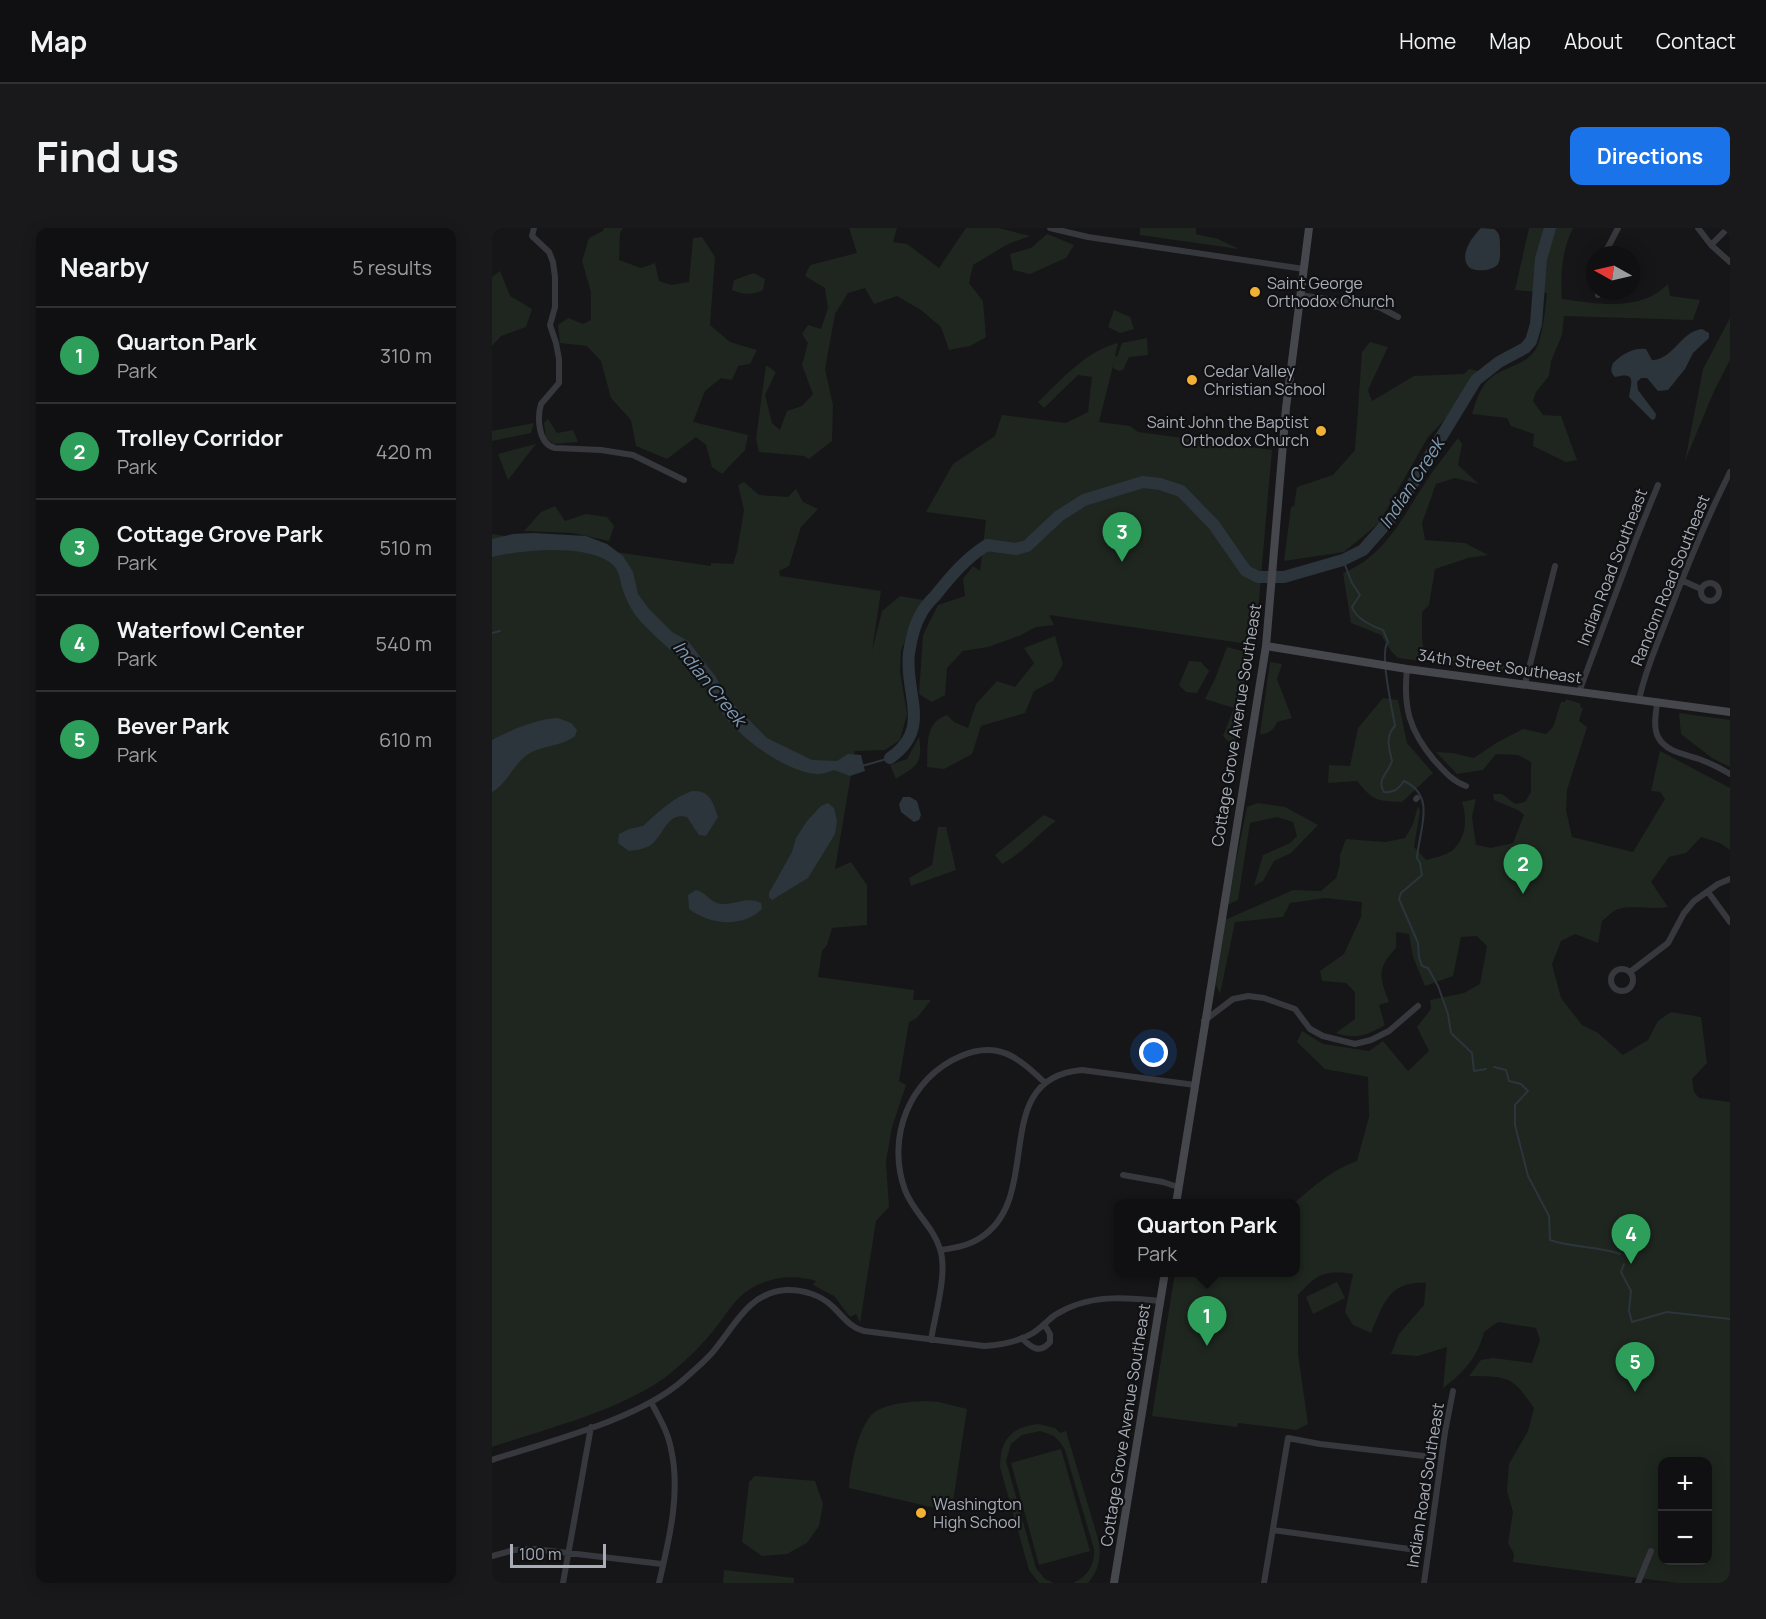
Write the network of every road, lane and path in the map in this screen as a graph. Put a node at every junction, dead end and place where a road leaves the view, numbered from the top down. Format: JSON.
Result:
{"nodes":[{"id":1,"x":534,"y":228,"type":"edge"},
{"id":2,"x":1050,"y":228,"type":"edge"},
{"id":3,"x":1309,"y":228,"type":"edge"},
{"id":4,"x":1617,"y":228,"type":"edge"},
{"id":5,"x":1698,"y":228,"type":"edge"},
{"id":6,"x":1728,"y":228,"type":"edge"},
{"id":7,"x":1711,"y":245,"type":"junction"},
{"id":8,"x":1608,"y":246,"type":"edge"},
{"id":9,"x":1730,"y":262,"type":"edge"},
{"id":10,"x":1304,"y":269,"type":"junction"},
{"id":11,"x":1300,"y":295,"type":"junction"},
{"id":12,"x":1398,"y":317,"type":"dead end"},
{"id":13,"x":1730,"y":472,"type":"edge"},
{"id":14,"x":684,"y":480,"type":"dead end"},
{"id":15,"x":1659,"y":485,"type":"dead end"},
{"id":16,"x":1555,"y":566,"type":"dead end"},
{"id":17,"x":1681,"y":580,"type":"junction"},
{"id":18,"x":1701,"y":589,"type":"dead end"},
{"id":19,"x":1266,"y":646,"type":"junction"},
{"id":20,"x":1407,"y":669,"type":"junction"},
{"id":21,"x":1525,"y":684,"type":"junction"},
{"id":22,"x":1578,"y":692,"type":"junction"},
{"id":23,"x":1640,"y":700,"type":"junction"},
{"id":24,"x":1657,"y":703,"type":"junction"},
{"id":25,"x":1730,"y":712,"type":"edge"},
{"id":26,"x":1730,"y":774,"type":"edge"},
{"id":27,"x":1466,"y":786,"type":"dead end"},
{"id":28,"x":1730,"y":879,"type":"edge"},
{"id":29,"x":1708,"y":892,"type":"junction"},
{"id":30,"x":1730,"y":922,"type":"edge"},
{"id":31,"x":1630,"y":972,"type":"dead end"},
{"id":32,"x":1418,"y":1006,"type":"dead end"},
{"id":33,"x":1204,"y":1022,"type":"junction"},
{"id":34,"x":1045,"y":1083,"type":"junction"},
{"id":35,"x":1195,"y":1085,"type":"junction"},
{"id":36,"x":1123,"y":1175,"type":"dead end"},
{"id":37,"x":1178,"y":1187,"type":"junction"},
{"id":38,"x":1176,"y":1199,"type":"edge"},
{"id":39,"x":941,"y":1250,"type":"junction"},
{"id":40,"x":1164,"y":1277,"type":"edge"},
{"id":41,"x":1160,"y":1301,"type":"junction"},
{"id":42,"x":1044,"y":1324,"type":"junction"},
{"id":43,"x":1022,"y":1338,"type":"junction"},
{"id":44,"x":931,"y":1340,"type":"junction"},
{"id":45,"x":1453,"y":1390,"type":"dead end"},
{"id":46,"x":651,"y":1402,"type":"junction"},
{"id":47,"x":591,"y":1427,"type":"junction"},
{"id":48,"x":1424,"y":1456,"type":"dead end"},
{"id":49,"x":492,"y":1460,"type":"edge"},
{"id":50,"x":1273,"y":1530,"type":"junction"},
{"id":51,"x":1409,"y":1549,"type":"dead end"},
{"id":52,"x":1651,"y":1551,"type":"dead end"},
{"id":53,"x":569,"y":1552,"type":"junction"},
{"id":54,"x":492,"y":1556,"type":"edge"},
{"id":55,"x":662,"y":1564,"type":"junction"},
{"id":56,"x":563,"y":1583,"type":"edge"},
{"id":57,"x":659,"y":1583,"type":"edge"},
{"id":58,"x":1114,"y":1583,"type":"edge"},
{"id":59,"x":1264,"y":1583,"type":"edge"},
{"id":60,"x":1424,"y":1583,"type":"edge"},
{"id":61,"x":1638,"y":1583,"type":"edge"}],
"edges":[{"from":1,"to":14,"type":"street"},
{"from":2,"to":10,"type":"street"},
{"from":3,"to":10,"type":"main road","name":"Cottage Grove Avenue Southeast"},
{"from":4,"to":8,"type":"street"},
{"from":5,"to":7,"type":"street"},
{"from":6,"to":7,"type":"street"},
{"from":7,"to":9,"type":"street"},
{"from":10,"to":11,"type":"main road","name":"Cottage Grove Avenue Southeast"},
{"from":11,"to":12,"type":"street"},
{"from":11,"to":19,"type":"main road","name":"Cottage Grove Avenue Southeast"},
{"from":13,"to":17,"type":"street","name":"Random Road Southeast"},
{"from":15,"to":22,"type":"street","name":"Indian Road Southeast"},
{"from":16,"to":21,"type":"street"},
{"from":17,"to":18,"type":"street"},
{"from":17,"to":23,"type":"street","name":"Random Road Southeast"},
{"from":19,"to":20,"type":"main road","name":"34th Street Southeast"},
{"from":19,"to":33,"type":"main road","name":"Cottage Grove Avenue Southeast"},
{"from":20,"to":21,"type":"main road","name":"34th Street Southeast"},
{"from":20,"to":27,"type":"street"},
{"from":21,"to":22,"type":"main road","name":"34th Street Southeast"},
{"from":22,"to":23,"type":"main road","name":"34th Street Southeast"},
{"from":23,"to":24,"type":"main road","name":"34th Street Southeast"},
{"from":24,"to":25,"type":"main road","name":"34th Street Southeast"},
{"from":24,"to":26,"type":"street"},
{"from":28,"to":29,"type":"street"},
{"from":29,"to":30,"type":"street"},
{"from":29,"to":31,"type":"street"},
{"from":32,"to":33,"type":"street"},
{"from":33,"to":35,"type":"main road","name":"Cottage Grove Avenue Southeast"},
{"from":34,"to":35,"type":"street"},
{"from":34,"to":39,"type":"street"},
{"from":34,"to":39,"type":"street"},
{"from":35,"to":37,"type":"main road","name":"Cottage Grove Avenue Southeast"},
{"from":36,"to":37,"type":"street"},
{"from":37,"to":38,"type":"main road","name":"Cottage Grove Avenue Southeast"},
{"from":39,"to":44,"type":"street"},
{"from":40,"to":41,"type":"main road","name":"Cottage Grove Avenue Southeast"},
{"from":41,"to":42,"type":"street"},
{"from":41,"to":58,"type":"main road","name":"Cottage Grove Avenue Southeast"},
{"from":42,"to":43,"type":"street"},
{"from":42,"to":43,"type":"street"},
{"from":43,"to":44,"type":"street"},
{"from":44,"to":46,"type":"street"},
{"from":45,"to":60,"type":"street","name":"Indian Road Southeast"},
{"from":46,"to":47,"type":"street"},
{"from":46,"to":55,"type":"street"},
{"from":47,"to":49,"type":"street"},
{"from":47,"to":53,"type":"street"},
{"from":48,"to":50,"type":"street"},
{"from":50,"to":51,"type":"street"},
{"from":50,"to":59,"type":"street"},
{"from":52,"to":61,"type":"street"},
{"from":53,"to":54,"type":"street"},
{"from":53,"to":55,"type":"street"},
{"from":53,"to":56,"type":"street"},
{"from":55,"to":57,"type":"street"}]}
